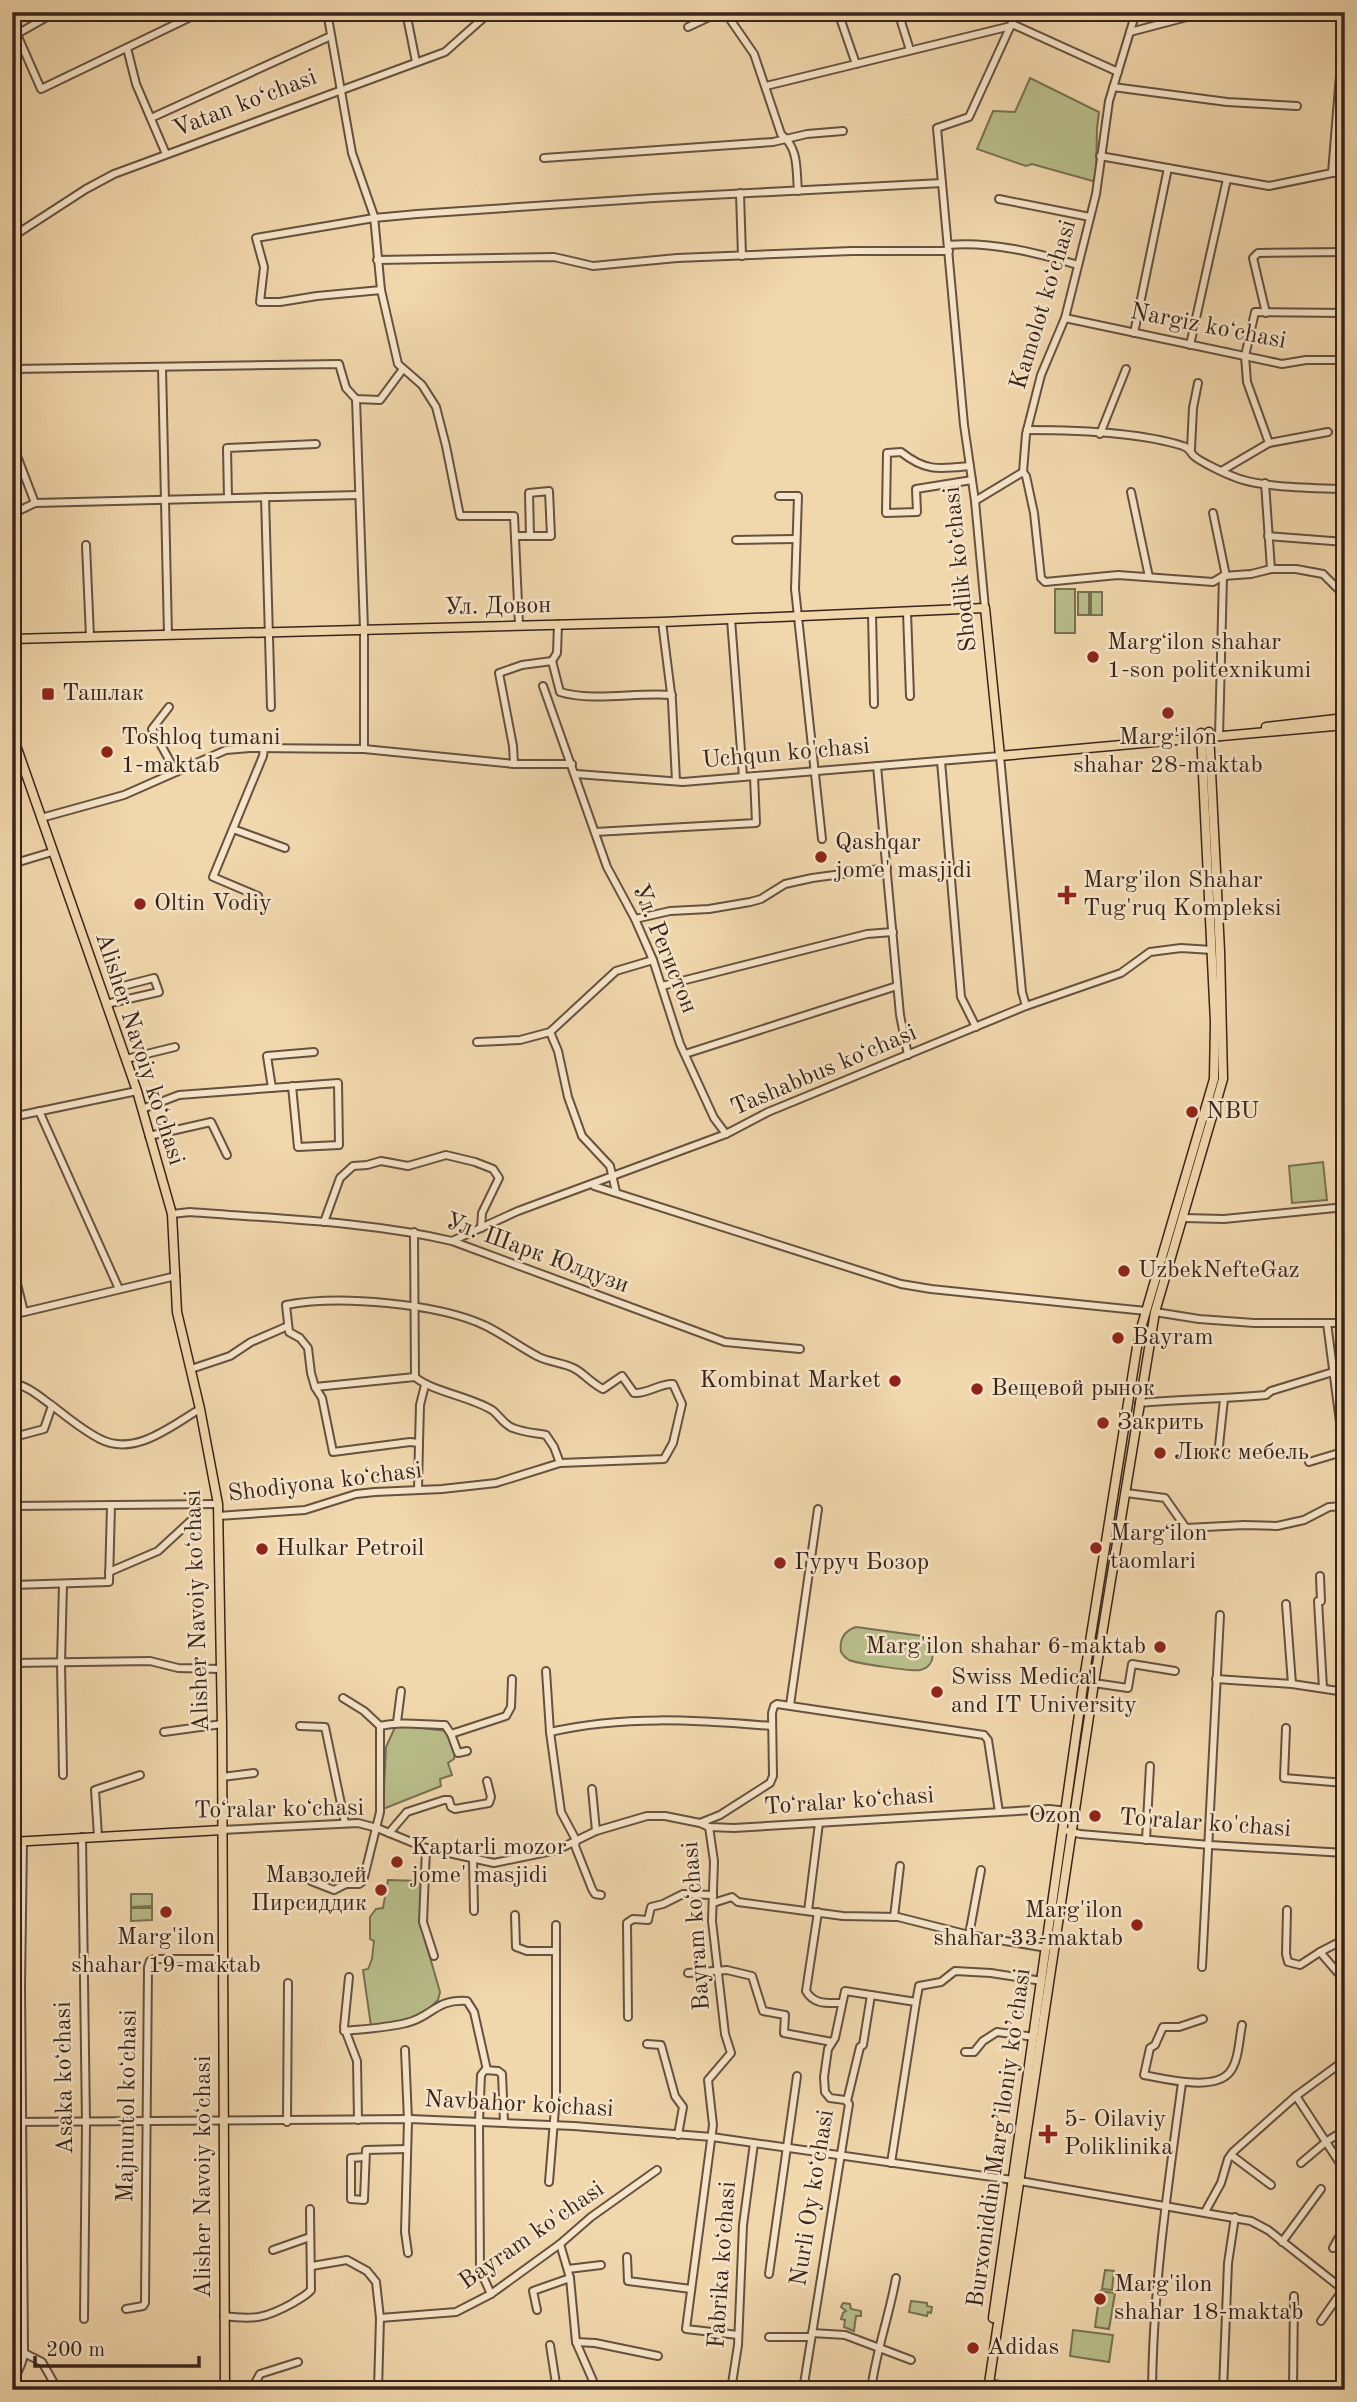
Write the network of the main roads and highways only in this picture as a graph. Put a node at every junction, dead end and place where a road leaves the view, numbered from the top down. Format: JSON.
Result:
{"nodes":[{"id":1,"x":985,"y":608,"type":"joint"},
{"id":2,"x":14,"y":639,"type":"edge"},
{"id":3,"x":1345,"y":718,"type":"edge"},
{"id":4,"x":1345,"y":725,"type":"edge"},
{"id":5,"x":12,"y":734,"type":"edge"},
{"id":6,"x":1210,"y":735,"type":"junction"},
{"id":7,"x":1216,"y":950,"type":"junction"},
{"id":8,"x":1150,"y":1311,"type":"junction"},
{"id":9,"x":222,"y":1830,"type":"junction"},
{"id":10,"x":12,"y":1842,"type":"edge"},
{"id":11,"x":1016,"y":2181,"type":"junction"},
{"id":12,"x":987,"y":2388,"type":"edge"},
{"id":13,"x":225,"y":2389,"type":"edge"}],
"edges":[{"from":1,"to":2,"type":"main road","name":"Ул. Довон"},
{"from":1,"to":6,"type":"main road","name":"Shodlik koʻchasi"},
{"from":3,"to":6,"type":"main road"},
{"from":4,"to":6,"type":"main road"},
{"from":5,"to":9,"type":"main road","name":"Alisher Navoiy koʻchasi"},
{"from":6,"to":7,"type":"main road","name":"Burxoniddin Marg’iloniy ko’chasi"},
{"from":7,"to":8,"type":"main road","name":"Burxoniddin Marg’iloniy ko’chasi"},
{"from":7,"to":8,"type":"main road","name":"Burxoniddin Marg’iloniy ko’chasi"},
{"from":8,"to":11,"type":"main road","name":"Burxoniddin Marg’iloniy ko’chasi"},
{"from":8,"to":11,"type":"main road","name":"Burxoniddin Marg’iloniy ko’chasi"},
{"from":9,"to":10,"type":"main road","name":"Toʻralar koʻchasi"},
{"from":9,"to":13,"type":"main road","name":"Alisher Navoiy koʻchasi"},
{"from":11,"to":12,"type":"main road","name":"Burxoniddin Marg’iloniy ko’chasi"}]}
